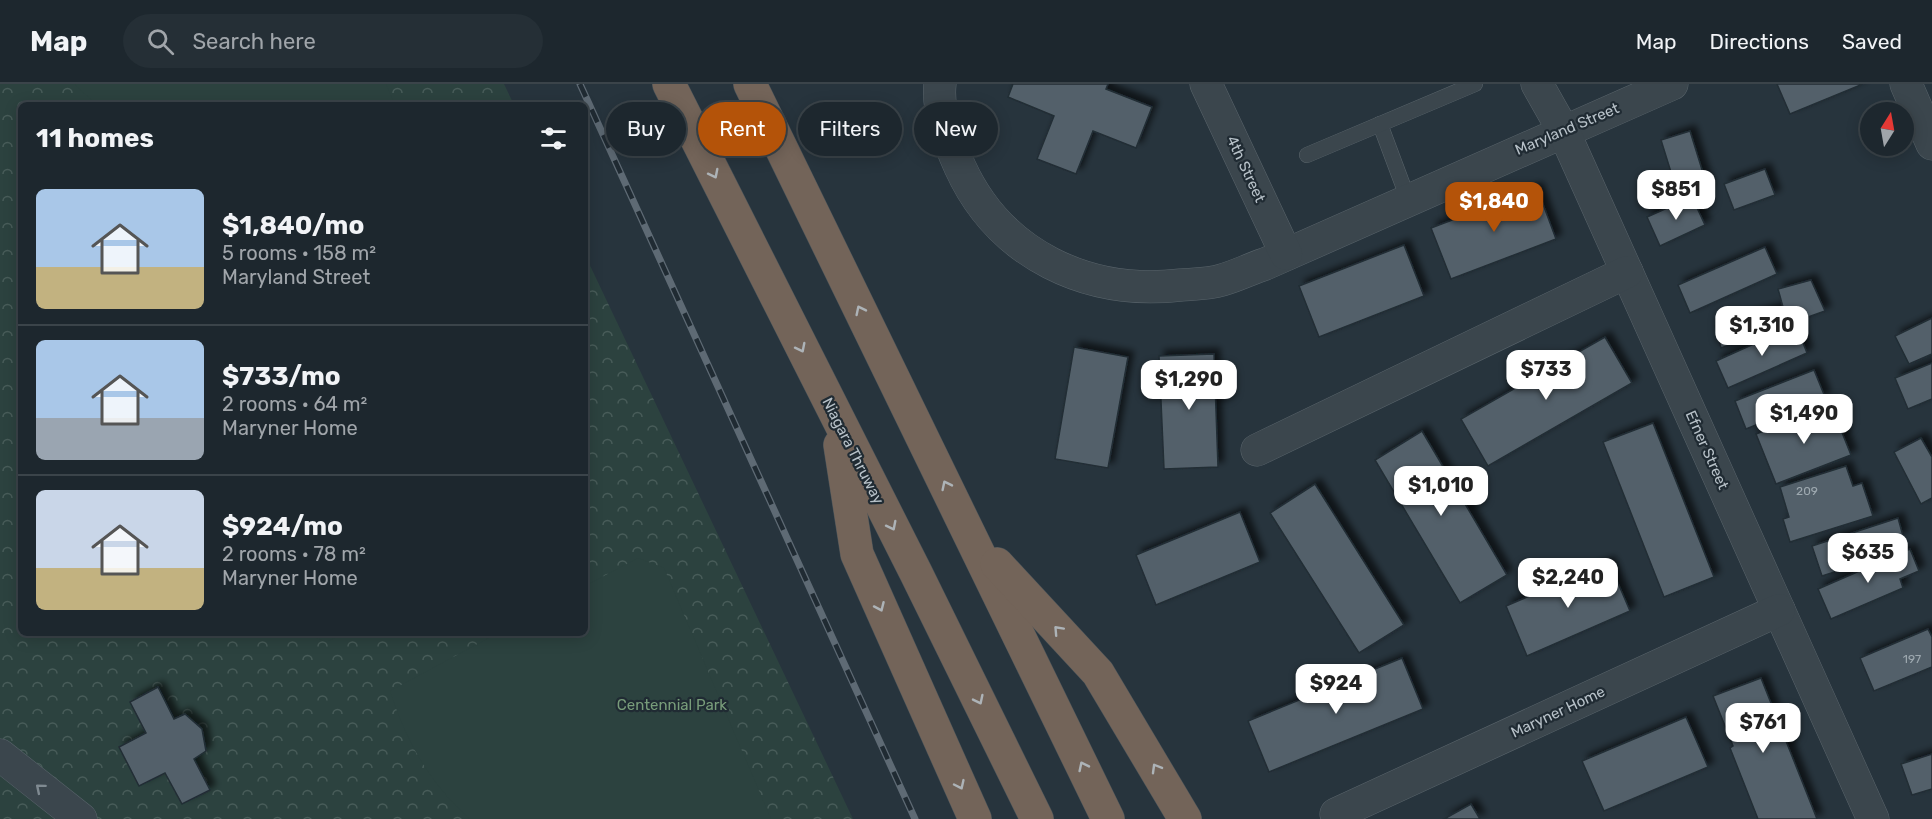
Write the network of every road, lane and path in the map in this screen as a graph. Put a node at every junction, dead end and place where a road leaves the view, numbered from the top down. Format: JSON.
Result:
{"nodes":[{"id":1,"x":669,"y":84,"type":"edge"},
{"id":2,"x":750,"y":84,"type":"edge"},
{"id":3,"x":940,"y":84,"type":"edge"},
{"id":4,"x":1206,"y":84,"type":"edge"},
{"id":5,"x":1475,"y":84,"type":"edge"},
{"id":6,"x":1537,"y":84,"type":"edge"},
{"id":7,"x":1672,"y":84,"type":"edge"},
{"id":8,"x":1906,"y":84,"type":"edge"},
{"id":9,"x":1380,"y":124,"type":"junction"},
{"id":10,"x":1563,"y":130,"type":"junction"},
{"id":11,"x":1932,"y":144,"type":"edge"},
{"id":12,"x":1307,"y":155,"type":"dead end"},
{"id":13,"x":1408,"y":199,"type":"junction"},
{"id":14,"x":1275,"y":259,"type":"junction"},
{"id":15,"x":1627,"y":272,"type":"junction"},
{"id":16,"x":836,"y":418,"type":"junction"},
{"id":17,"x":1257,"y":450,"type":"dead end"},
{"id":18,"x":972,"y":537,"type":"junction"},
{"id":19,"x":1779,"y":609,"type":"junction"},
{"id":20,"x":0,"y":755,"type":"edge"},
{"id":21,"x":1336,"y":814,"type":"dead end"},
{"id":22,"x":81,"y":819,"type":"edge"},
{"id":23,"x":975,"y":819,"type":"edge"},
{"id":24,"x":1036,"y":819,"type":"edge"},
{"id":25,"x":1108,"y":819,"type":"edge"},
{"id":26,"x":1185,"y":819,"type":"edge"},
{"id":27,"x":1873,"y":819,"type":"edge"}],
"edges":[{"from":1,"to":16,"type":"highway","name":"Niagara Thruway","one_way":true},
{"from":18,"to":2,"type":"highway","one_way":true},
{"from":3,"to":14,"type":"street","name":"Maryland Street"},
{"from":4,"to":14,"type":"street","name":"4th Street"},
{"from":5,"to":9,"type":"lane"},
{"from":6,"to":10,"type":"street","name":"Efner Street"},
{"from":7,"to":10,"type":"street","name":"Maryland Street"},
{"from":8,"to":11,"type":"street"},
{"from":9,"to":12,"type":"lane"},
{"from":9,"to":13,"type":"lane"},
{"from":10,"to":13,"type":"street","name":"Maryland Street"},
{"from":10,"to":15,"type":"street","name":"Efner Street"},
{"from":13,"to":14,"type":"street","name":"Maryland Street"},
{"from":15,"to":17,"type":"street"},
{"from":15,"to":19,"type":"street","name":"Efner Street"},
{"from":16,"to":23,"type":"highway","one_way":true},
{"from":16,"to":24,"type":"highway","name":"Niagara Thruway","one_way":true},
{"from":25,"to":18,"type":"highway","one_way":true},
{"from":26,"to":18,"type":"highway","one_way":true},
{"from":19,"to":21,"type":"street","name":"Maryner Home"},
{"from":19,"to":27,"type":"street","name":"Efner Street"},
{"from":22,"to":20,"type":"street","one_way":true}]}
